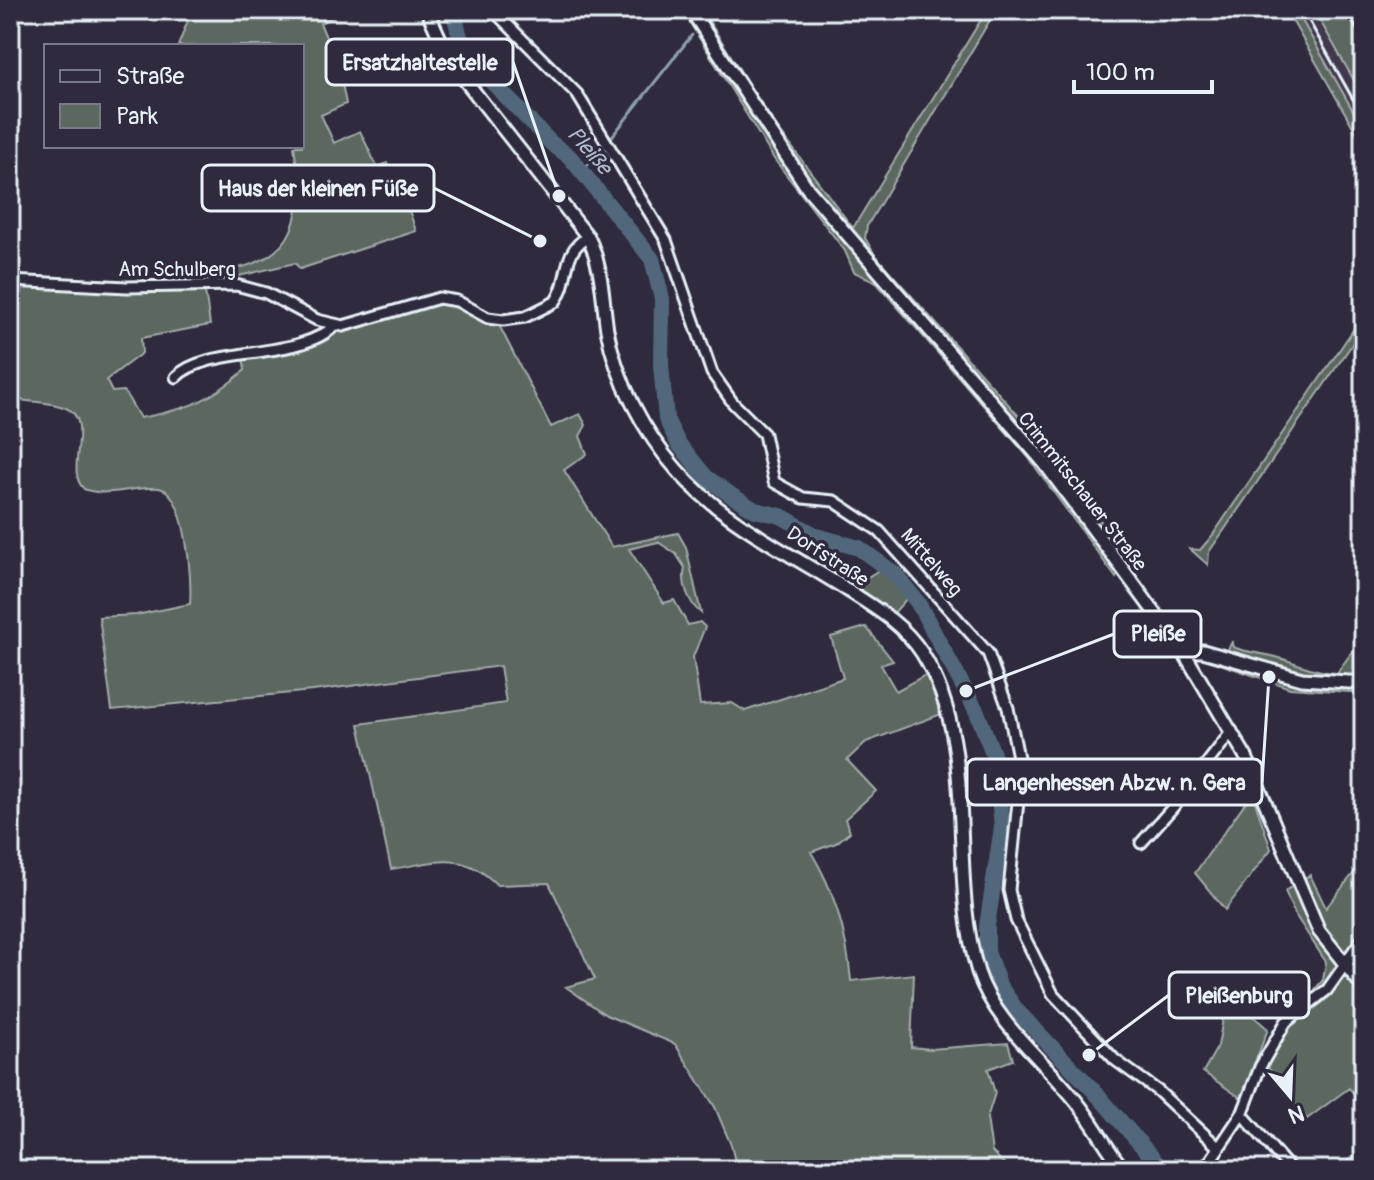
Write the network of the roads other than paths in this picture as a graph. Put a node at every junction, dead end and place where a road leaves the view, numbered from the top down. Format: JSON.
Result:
{"nodes":[{"id":1,"x":427,"y":10,"type":"edge"},
{"id":2,"x":493,"y":10,"type":"edge"},
{"id":3,"x":691,"y":10,"type":"edge"},
{"id":4,"x":1354,"y":10,"type":"edge"},
{"id":5,"x":1364,"y":26,"type":"edge"},
{"id":6,"x":588,"y":237,"type":"junction"},
{"id":7,"x":10,"y":281,"type":"edge"},
{"id":8,"x":335,"y":325,"type":"junction"},
{"id":9,"x":176,"y":377,"type":"dead end"},
{"id":10,"x":1183,"y":651,"type":"junction"},
{"id":11,"x":1364,"y":683,"type":"edge"},
{"id":12,"x":1232,"y":731,"type":"junction"},
{"id":13,"x":1141,"y":843,"type":"dead end"},
{"id":14,"x":1364,"y":938,"type":"edge"},
{"id":15,"x":1344,"y":966,"type":"junction"},
{"id":16,"x":1364,"y":988,"type":"edge"},
{"id":17,"x":1242,"y":1114,"type":"junction"},
{"id":18,"x":1219,"y":1148,"type":"junction"},
{"id":19,"x":1207,"y":1165,"type":"edge"},
{"id":20,"x":1124,"y":1170,"type":"edge"},
{"id":21,"x":1218,"y":1170,"type":"edge"},
{"id":22,"x":1291,"y":1170,"type":"edge"}],
"edges":[{"from":1,"to":6,"type":"street","name":"Dorfstraße"},
{"from":2,"to":18,"type":"street","name":"Mittelweg"},
{"from":3,"to":10,"type":"street","name":"Crimmitschauer Straße"},
{"from":4,"to":5,"type":"main road"},
{"from":6,"to":8,"type":"street"},
{"from":6,"to":20,"type":"street","name":"Dorfstraße"},
{"from":7,"to":8,"type":"street","name":"Am Schulberg"},
{"from":8,"to":9,"type":"street"},
{"from":10,"to":11,"type":"street"},
{"from":10,"to":12,"type":"street","name":"Crimmitschauer Straße"},
{"from":12,"to":13,"type":"street"},
{"from":12,"to":15,"type":"street","name":"Crimmitschauer Straße"},
{"from":14,"to":15,"type":"street"},
{"from":15,"to":16,"type":"street","name":"Crimmitschauer Straße"},
{"from":15,"to":17,"type":"street"},
{"from":17,"to":18,"type":"street"},
{"from":17,"to":22,"type":"street"},
{"from":18,"to":19,"type":"street"},
{"from":19,"to":21,"type":"street"}]}
